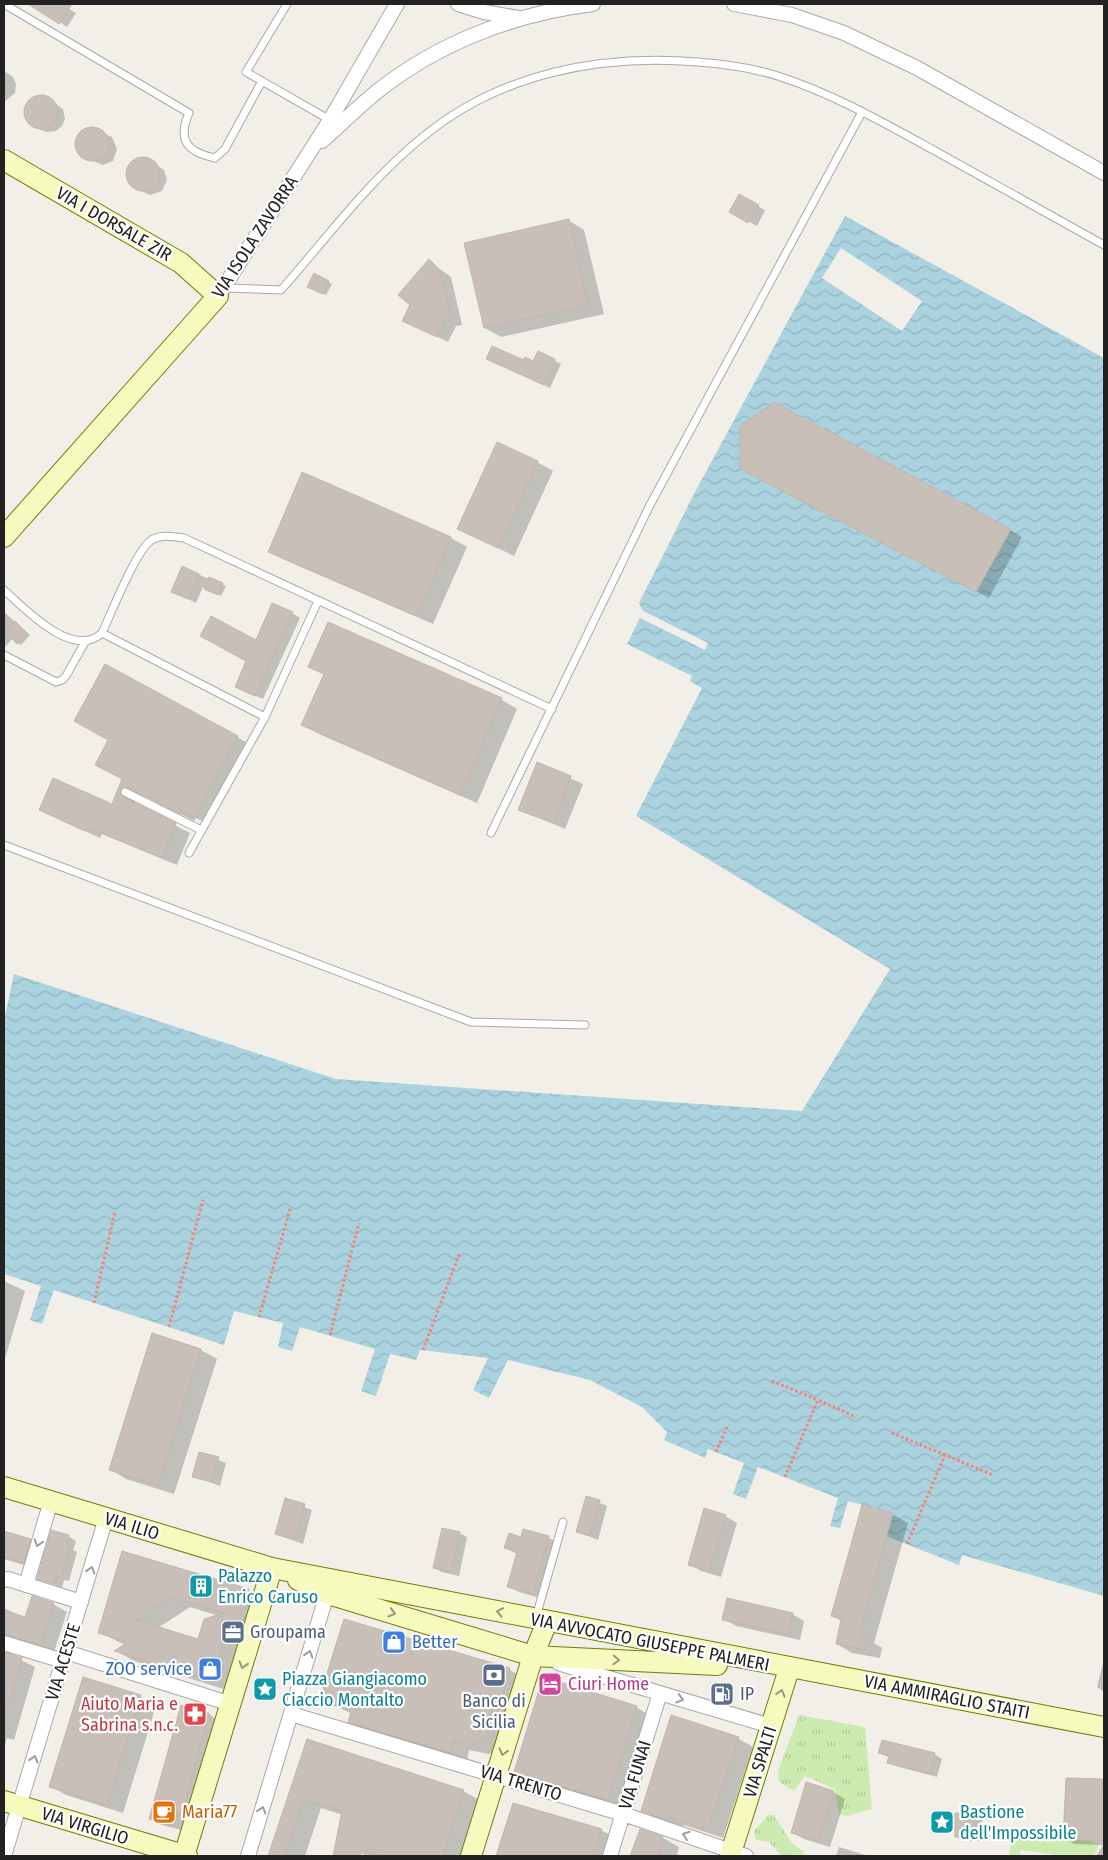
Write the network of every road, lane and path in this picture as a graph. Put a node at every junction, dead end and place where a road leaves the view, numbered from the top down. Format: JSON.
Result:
{"nodes":[{"id":1,"x":4,"y":4,"type":"edge"},
{"id":2,"x":286,"y":4,"type":"edge"},
{"id":3,"x":397,"y":4,"type":"edge"},
{"id":4,"x":458,"y":4,"type":"edge"},
{"id":5,"x":593,"y":4,"type":"edge"},
{"id":6,"x":734,"y":4,"type":"edge"},
{"id":7,"x":518,"y":18,"type":"junction"},
{"id":8,"x":262,"y":81,"type":"junction"},
{"id":9,"x":862,"y":112,"type":"junction"},
{"id":10,"x":330,"y":120,"type":"junction"},
{"id":11,"x":310,"y":152,"type":"junction"},
{"id":12,"x":4,"y":160,"type":"edge"},
{"id":13,"x":1104,"y":173,"type":"edge"},
{"id":14,"x":1104,"y":245,"type":"edge"},
{"id":15,"x":222,"y":292,"type":"junction"},
{"id":16,"x":4,"y":537,"type":"edge"},
{"id":17,"x":4,"y":590,"type":"edge"},
{"id":18,"x":318,"y":600,"type":"junction"},
{"id":19,"x":102,"y":633,"type":"junction"},
{"id":20,"x":85,"y":642,"type":"junction"},
{"id":21,"x":4,"y":655,"type":"edge"},
{"id":22,"x":552,"y":709,"type":"junction"},
{"id":23,"x":265,"y":717,"type":"junction"},
{"id":24,"x":124,"y":792,"type":"dead end"},
{"id":25,"x":202,"y":830,"type":"junction"},
{"id":26,"x":491,"y":833,"type":"dead end"},
{"id":27,"x":4,"y":845,"type":"edge"},
{"id":28,"x":189,"y":853,"type":"dead end"},
{"id":29,"x":585,"y":1025,"type":"dead end"},
{"id":30,"x":203,"y":1200,"type":"dead end"},
{"id":31,"x":291,"y":1206,"type":"dead end"},
{"id":32,"x":115,"y":1212,"type":"dead end"},
{"id":33,"x":359,"y":1223,"type":"dead end"},
{"id":34,"x":460,"y":1252,"type":"dead end"},
{"id":35,"x":94,"y":1303,"type":"dead end"},
{"id":36,"x":259,"y":1317,"type":"dead end"},
{"id":37,"x":169,"y":1327,"type":"dead end"},
{"id":38,"x":330,"y":1335,"type":"dead end"},
{"id":39,"x":423,"y":1350,"type":"dead end"},
{"id":40,"x":772,"y":1381,"type":"dead end"},
{"id":41,"x":818,"y":1400,"type":"junction"},
{"id":42,"x":856,"y":1417,"type":"dead end"},
{"id":43,"x":727,"y":1427,"type":"dead end"},
{"id":44,"x":892,"y":1433,"type":"dead end"},
{"id":45,"x":716,"y":1452,"type":"dead end"},
{"id":46,"x":945,"y":1455,"type":"junction"},
{"id":47,"x":993,"y":1476,"type":"dead end"},
{"id":48,"x":785,"y":1477,"type":"dead end"},
{"id":49,"x":4,"y":1487,"type":"edge"},
{"id":50,"x":51,"y":1501,"type":"junction"},
{"id":51,"x":106,"y":1518,"type":"junction"},
{"id":52,"x":563,"y":1522,"type":"dead end"},
{"id":53,"x":907,"y":1544,"type":"dead end"},
{"id":54,"x":266,"y":1566,"type":"junction"},
{"id":55,"x":4,"y":1580,"type":"edge"},
{"id":56,"x":26,"y":1585,"type":"junction"},
{"id":57,"x":338,"y":1589,"type":"junction"},
{"id":58,"x":81,"y":1602,"type":"junction"},
{"id":59,"x":541,"y":1621,"type":"junction"},
{"id":60,"x":4,"y":1643,"type":"edge"},
{"id":61,"x":64,"y":1656,"type":"junction"},
{"id":62,"x":533,"y":1656,"type":"junction"},
{"id":63,"x":789,"y":1668,"type":"junction"},
{"id":64,"x":660,"y":1694,"type":"junction"},
{"id":65,"x":231,"y":1704,"type":"junction"},
{"id":66,"x":291,"y":1714,"type":"junction"},
{"id":67,"x":771,"y":1726,"type":"junction"},
{"id":68,"x":1104,"y":1727,"type":"edge"},
{"id":69,"x":496,"y":1775,"type":"junction"},
{"id":70,"x":12,"y":1803,"type":"edge"},
{"id":71,"x":623,"y":1814,"type":"junction"},
{"id":72,"x":736,"y":1854,"type":"edge"},
{"id":73,"x":181,"y":1855,"type":"edge"},
{"id":74,"x":4,"y":1856,"type":"edge"},
{"id":75,"x":248,"y":1856,"type":"edge"},
{"id":76,"x":472,"y":1856,"type":"edge"},
{"id":77,"x":610,"y":1856,"type":"edge"}],
"edges":[{"from":1,"to":8,"type":"lane"},
{"from":2,"to":8,"type":"lane"},
{"from":3,"to":10,"type":"street","name":"VIA ISOLA ZAVORRA"},
{"from":4,"to":7,"type":"street"},
{"from":5,"to":7,"type":"street"},
{"from":6,"to":13,"type":"street"},
{"from":7,"to":11,"type":"street"},
{"from":8,"to":10,"type":"lane"},
{"from":9,"to":14,"type":"lane"},
{"from":9,"to":15,"type":"lane"},
{"from":9,"to":22,"type":"lane"},
{"from":10,"to":11,"type":"street","name":"VIA ISOLA ZAVORRA"},
{"from":11,"to":15,"type":"street","name":"VIA ISOLA ZAVORRA"},
{"from":12,"to":15,"type":"main road","name":"VIA I DORSALE ZIR"},
{"from":15,"to":16,"type":"main road","name":"VIA ISOLA ZAVORRA"},
{"from":17,"to":20,"type":"lane"},
{"from":18,"to":19,"type":"lane"},
{"from":18,"to":22,"type":"lane"},
{"from":18,"to":23,"type":"lane"},
{"from":19,"to":20,"type":"lane"},
{"from":19,"to":23,"type":"lane"},
{"from":20,"to":21,"type":"lane"},
{"from":22,"to":26,"type":"lane"},
{"from":23,"to":25,"type":"lane"},
{"from":24,"to":25,"type":"lane"},
{"from":25,"to":28,"type":"lane"},
{"from":27,"to":29,"type":"lane"},
{"from":30,"to":37,"type":"path"},
{"from":31,"to":36,"type":"path"},
{"from":32,"to":35,"type":"path"},
{"from":33,"to":38,"type":"path"},
{"from":34,"to":39,"type":"path"},
{"from":40,"to":41,"type":"path"},
{"from":41,"to":42,"type":"path"},
{"from":41,"to":48,"type":"path"},
{"from":43,"to":45,"type":"path"},
{"from":44,"to":46,"type":"path"},
{"from":46,"to":47,"type":"path"},
{"from":46,"to":53,"type":"path"},
{"from":49,"to":50,"type":"main road","name":"VIA ILIO"},
{"from":50,"to":51,"type":"main road","name":"VIA ILIO"},
{"from":50,"to":56,"type":"street","one_way":true},
{"from":51,"to":54,"type":"main road","name":"VIA ILIO"},
{"from":58,"to":51,"type":"street","name":"VIA ACESTE","one_way":true},
{"from":52,"to":59,"type":"lane"},
{"from":54,"to":57,"type":"main road","name":"VIA ILIO"},
{"from":54,"to":65,"type":"main road","one_way":true},
{"from":55,"to":56,"type":"street"},
{"from":56,"to":58,"type":"street"},
{"from":59,"to":57,"type":"main road","name":"VIA AVVOCATO GIUSEPPE PALMERI","one_way":true},
{"from":57,"to":62,"type":"main road","name":"VIA AVVOCATO GIUSEPPE PALMERI","one_way":true},
{"from":66,"to":57,"type":"street","one_way":true},
{"from":58,"to":61,"type":"street","name":"VIA ACESTE"},
{"from":59,"to":62,"type":"main road"},
{"from":59,"to":63,"type":"main road","name":"VIA AVVOCATO GIUSEPPE PALMERI"},
{"from":60,"to":61,"type":"street"},
{"from":61,"to":65,"type":"street"},
{"from":70,"to":61,"type":"street","name":"VIA ACESTE","one_way":true},
{"from":62,"to":63,"type":"main road","name":"VIA AVVOCATO GIUSEPPE PALMERI","one_way":true},
{"from":62,"to":64,"type":"street","name":"VIA AVVOCATO GIUSEPPE PALMERI"},
{"from":62,"to":69,"type":"main road","one_way":true},
{"from":67,"to":63,"type":"main road","name":"VIA SPALTI","one_way":true},
{"from":63,"to":68,"type":"main road","name":"VIA AMMIRAGLIO STAITI"},
{"from":64,"to":67,"type":"street","name":"VIA AVVOCATO GIUSEPPE PALMERI","one_way":true},
{"from":64,"to":71,"type":"street","name":"VIA FUNAI"},
{"from":65,"to":73,"type":"main road"},
{"from":66,"to":69,"type":"street","name":"VIA TRENTO"},
{"from":75,"to":66,"type":"street","one_way":true},
{"from":67,"to":72,"type":"main road","name":"VIA SPALTI"},
{"from":69,"to":71,"type":"street","name":"VIA TRENTO"},
{"from":69,"to":76,"type":"main road"},
{"from":70,"to":73,"type":"main road","name":"VIA VIRGILIO"},
{"from":70,"to":74,"type":"street","name":"VIA ACESTE"},
{"from":72,"to":71,"type":"street","name":"VIA TRENTO","one_way":true},
{"from":71,"to":77,"type":"street","name":"VIA FUNAI"}]}
